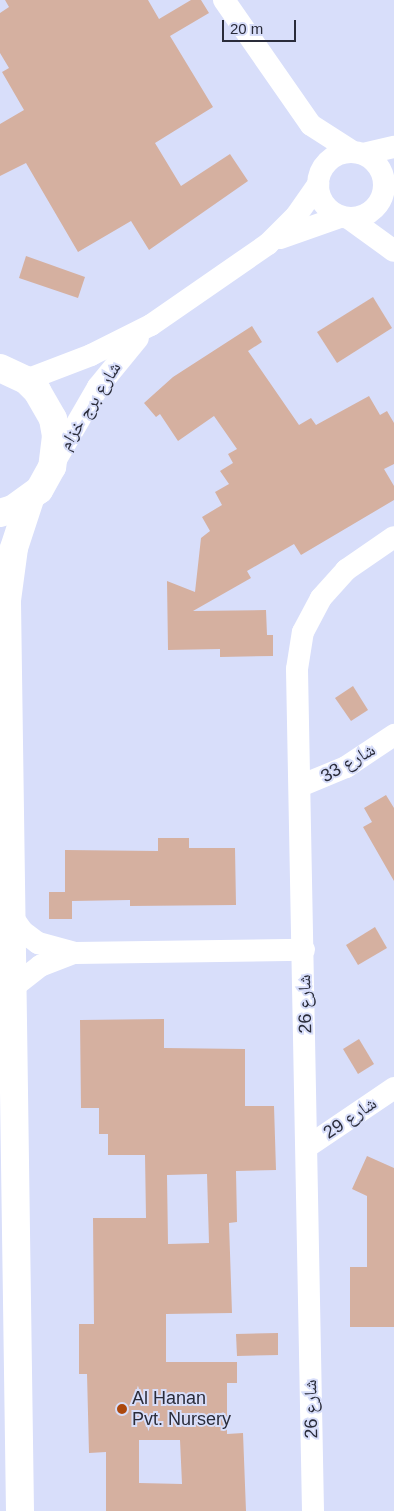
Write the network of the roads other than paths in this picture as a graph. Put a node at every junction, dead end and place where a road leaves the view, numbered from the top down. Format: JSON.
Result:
{"nodes":[{"id":1,"x":224,"y":0,"type":"edge"},
{"id":2,"x":301,"y":112,"type":"junction"},
{"id":3,"x":394,"y":147,"type":"edge"},
{"id":4,"x":358,"y":153,"type":"junction"},
{"id":5,"x":319,"y":179,"type":"junction"},
{"id":6,"x":387,"y":185,"type":"edge"},
{"id":7,"x":345,"y":218,"type":"junction"},
{"id":8,"x":268,"y":244,"type":"junction"},
{"id":9,"x":394,"y":250,"type":"edge"},
{"id":10,"x":151,"y":325,"type":"junction"},
{"id":11,"x":7,"y":371,"type":"edge"},
{"id":12,"x":52,"y":467,"type":"junction"},
{"id":13,"x":30,"y":499,"type":"junction"},
{"id":14,"x":0,"y":513,"type":"edge"},
{"id":15,"x":394,"y":538,"type":"edge"},
{"id":16,"x":394,"y":735,"type":"edge"},
{"id":17,"x":300,"y":786,"type":"junction"},
{"id":18,"x":11,"y":915,"type":"junction"},
{"id":19,"x":304,"y":950,"type":"junction"},
{"id":20,"x":75,"y":953,"type":"junction"},
{"id":21,"x":12,"y":988,"type":"junction"},
{"id":22,"x":394,"y":1088,"type":"edge"},
{"id":23,"x":307,"y":1147,"type":"junction"},
{"id":24,"x":0,"y":1372,"type":"edge"},
{"id":25,"x":16,"y":1511,"type":"edge"},
{"id":26,"x":20,"y":1511,"type":"edge"},
{"id":27,"x":313,"y":1511,"type":"edge"}],
"edges":[{"from":1,"to":2,"type":"street"},
{"from":2,"to":4,"type":"street"},
{"from":2,"to":5,"type":"street"},
{"from":3,"to":4,"type":"street"},
{"from":4,"to":5,"type":"street"},
{"from":4,"to":6,"type":"street"},
{"from":5,"to":7,"type":"street"},
{"from":5,"to":8,"type":"street","name":"شارع برج خزام"},
{"from":6,"to":7,"type":"street"},
{"from":6,"to":9,"type":"street"},
{"from":7,"to":8,"type":"street","name":"شارع برج خزام"},
{"from":7,"to":9,"type":"street"},
{"from":8,"to":10,"type":"street","name":"شارع برج خزام"},
{"from":10,"to":11,"type":"street","name":"شارع برج خزام"},
{"from":10,"to":12,"type":"street","name":"شارع برج خزام"},
{"from":11,"to":12,"type":"street"},
{"from":12,"to":13,"type":"street"},
{"from":13,"to":14,"type":"street"},
{"from":13,"to":18,"type":"street"},
{"from":15,"to":17,"type":"street","name":"شارع 26"},
{"from":16,"to":17,"type":"street","name":"شارع 33"},
{"from":17,"to":19,"type":"street","name":"شارع 26"},
{"from":18,"to":20,"type":"street"},
{"from":18,"to":21,"type":"street"},
{"from":19,"to":20,"type":"street"},
{"from":19,"to":23,"type":"street","name":"شارع 26"},
{"from":20,"to":21,"type":"street"},
{"from":21,"to":26,"type":"street"},
{"from":22,"to":23,"type":"street","name":"شارع 29"},
{"from":23,"to":27,"type":"street","name":"شارع 26"},
{"from":24,"to":25,"type":"street"}]}
